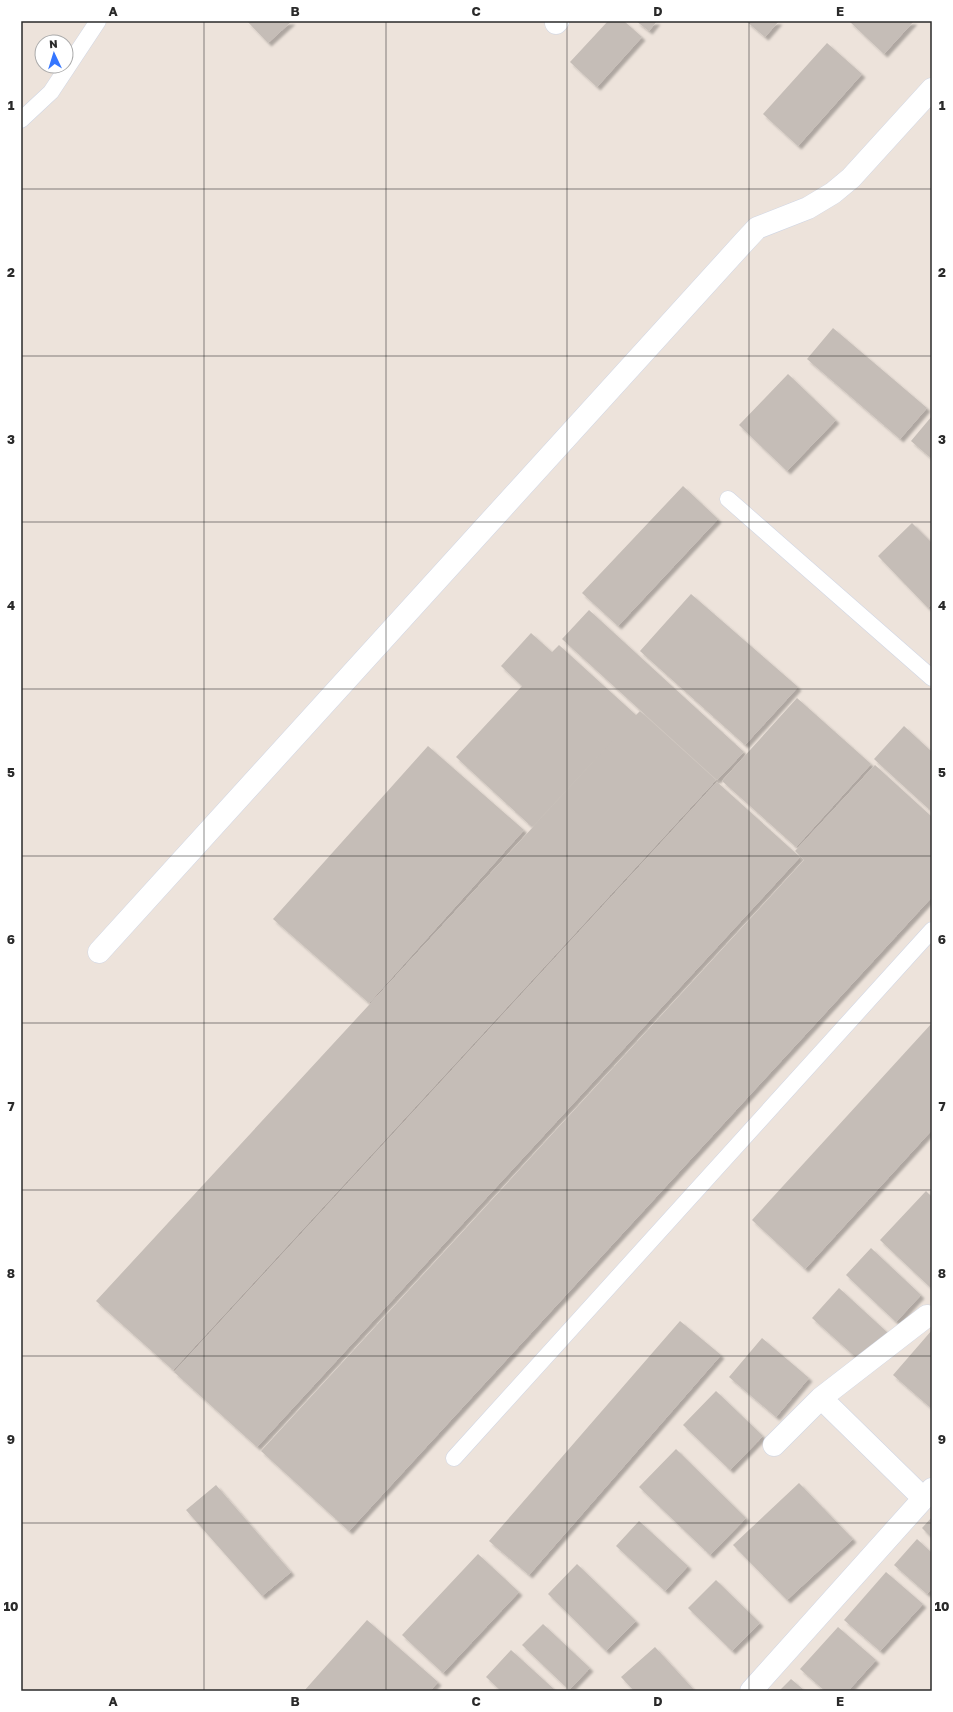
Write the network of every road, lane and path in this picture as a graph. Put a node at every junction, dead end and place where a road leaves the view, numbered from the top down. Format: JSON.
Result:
{"nodes":[{"id":1,"x":98,"y":21,"type":"edge"},
{"id":2,"x":932,"y":89,"type":"edge"},
{"id":3,"x":21,"y":120,"type":"edge"},
{"id":4,"x":728,"y":499,"type":"dead end"},
{"id":5,"x":932,"y":678,"type":"edge"},
{"id":6,"x":932,"y":930,"type":"edge"},
{"id":7,"x":100,"y":952,"type":"dead end"},
{"id":8,"x":927,"y":1316,"type":"dead end"},
{"id":9,"x":821,"y":1398,"type":"junction"},
{"id":10,"x":774,"y":1445,"type":"dead end"},
{"id":11,"x":454,"y":1458,"type":"dead end"},
{"id":12,"x":928,"y":1493,"type":"edge"},
{"id":13,"x":751,"y":1691,"type":"edge"}],
"edges":[{"from":1,"to":3,"type":"lane"},
{"from":2,"to":7,"type":"street"},
{"from":4,"to":5,"type":"lane"},
{"from":6,"to":11,"type":"lane"},
{"from":8,"to":9,"type":"street"},
{"from":9,"to":10,"type":"street"},
{"from":9,"to":12,"type":"street"},
{"from":12,"to":13,"type":"street"}]}
